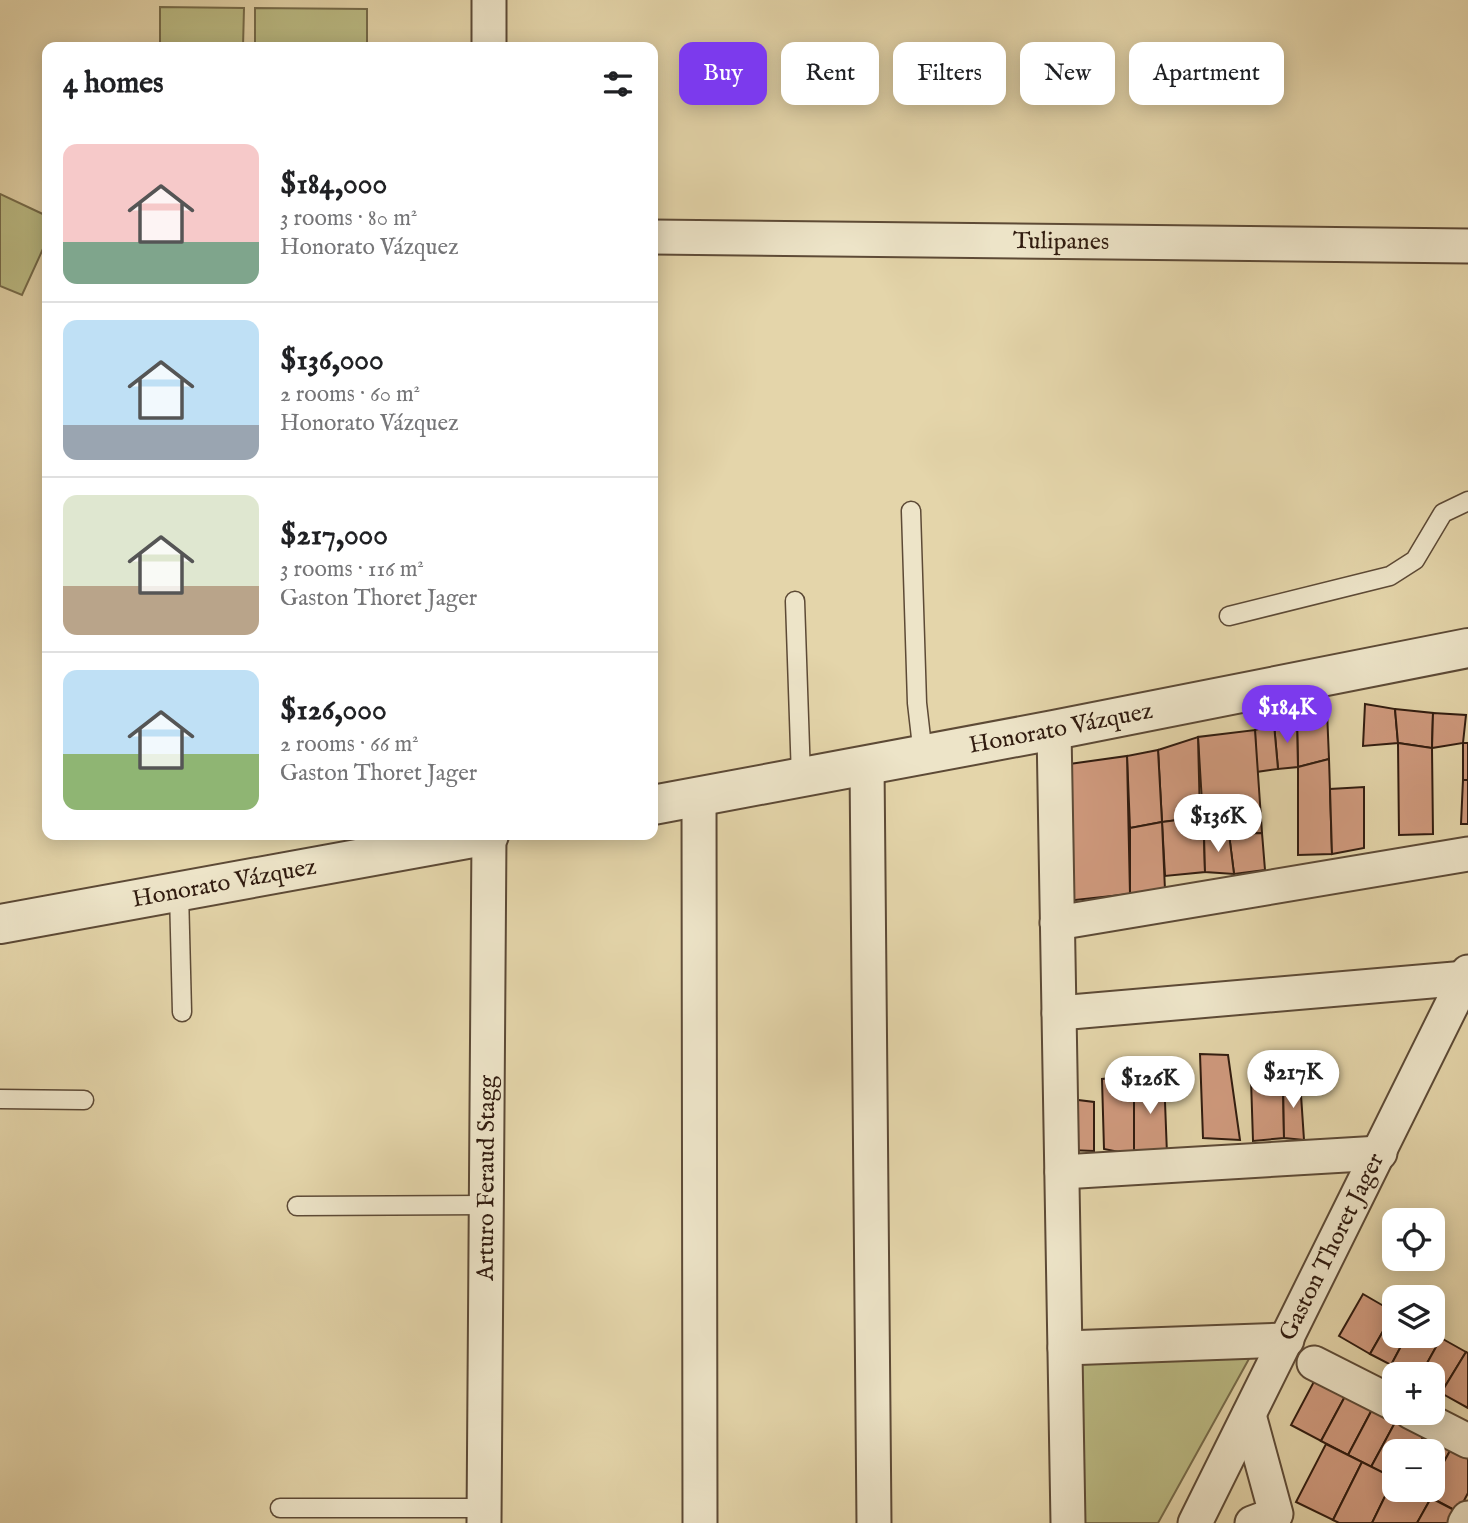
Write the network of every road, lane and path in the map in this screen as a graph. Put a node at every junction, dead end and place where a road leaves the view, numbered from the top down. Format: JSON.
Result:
{"nodes":[{"id":1,"x":489,"y":0,"type":"edge"},
{"id":2,"x":489,"y":42,"type":"edge"},
{"id":3,"x":658,"y":237,"type":"edge"},
{"id":4,"x":1468,"y":246,"type":"edge"},
{"id":5,"x":1468,"y":501,"type":"edge"},
{"id":6,"x":911,"y":511,"type":"dead end"},
{"id":7,"x":795,"y":601,"type":"dead end"},
{"id":8,"x":1229,"y":616,"type":"dead end"},
{"id":9,"x":1468,"y":648,"type":"edge"},
{"id":10,"x":1055,"y":730,"type":"junction"},
{"id":11,"x":923,"y":755,"type":"junction"},
{"id":12,"x":867,"y":765,"type":"junction"},
{"id":13,"x":802,"y":777,"type":"junction"},
{"id":14,"x":699,"y":796,"type":"junction"},
{"id":15,"x":658,"y":804,"type":"edge"},
{"id":16,"x":462,"y":840,"type":"edge"},
{"id":17,"x":489,"y":840,"type":"edge"},
{"id":18,"x":1468,"y":854,"type":"edge"},
{"id":19,"x":179,"y":892,"type":"junction"},
{"id":20,"x":1057,"y":923,"type":"junction"},
{"id":21,"x":0,"y":925,"type":"edge"},
{"id":22,"x":1467,"y":975,"type":"edge"},
{"id":23,"x":182,"y":1012,"type":"dead end"},
{"id":24,"x":1059,"y":1013,"type":"junction"},
{"id":25,"x":0,"y":1099,"type":"edge"},
{"id":26,"x":84,"y":1100,"type":"dead end"},
{"id":27,"x":1380,"y":1153,"type":"junction"},
{"id":28,"x":1062,"y":1171,"type":"junction"},
{"id":29,"x":486,"y":1205,"type":"junction"},
{"id":30,"x":297,"y":1206,"type":"dead end"},
{"id":31,"x":1287,"y":1340,"type":"junction"},
{"id":32,"x":1065,"y":1348,"type":"junction"},
{"id":33,"x":1314,"y":1363,"type":"dead end"},
{"id":34,"x":1382,"y":1397,"type":"edge"},
{"id":35,"x":1249,"y":1415,"type":"junction"},
{"id":36,"x":1437,"y":1425,"type":"edge"},
{"id":37,"x":1468,"y":1441,"type":"edge"},
{"id":38,"x":280,"y":1508,"type":"dead end"},
{"id":39,"x":484,"y":1516,"type":"edge"},
{"id":40,"x":1468,"y":1518,"type":"edge"},
{"id":41,"x":1274,"y":1520,"type":"edge"},
{"id":42,"x":700,"y":1523,"type":"edge"},
{"id":43,"x":874,"y":1523,"type":"edge"},
{"id":44,"x":1068,"y":1523,"type":"edge"},
{"id":45,"x":1195,"y":1523,"type":"edge"},
{"id":46,"x":1465,"y":1523,"type":"edge"}],
"edges":[{"from":1,"to":2,"type":"street"},
{"from":3,"to":4,"type":"street","name":"Tulipanes"},
{"from":5,"to":8,"type":"lane"},
{"from":6,"to":11,"type":"lane"},
{"from":7,"to":13,"type":"lane"},
{"from":9,"to":10,"type":"street","name":"Honorato Vázquez"},
{"from":10,"to":11,"type":"street","name":"Honorato Vázquez"},
{"from":10,"to":20,"type":"street"},
{"from":11,"to":12,"type":"street","name":"Honorato Vázquez"},
{"from":12,"to":13,"type":"street","name":"Honorato Vázquez"},
{"from":12,"to":43,"type":"street"},
{"from":13,"to":14,"type":"street","name":"Honorato Vázquez"},
{"from":14,"to":15,"type":"street","name":"Honorato Vázquez"},
{"from":14,"to":42,"type":"street"},
{"from":16,"to":19,"type":"street","name":"Honorato Vázquez"},
{"from":17,"to":29,"type":"street","name":"Arturo Feraud Stagg"},
{"from":18,"to":20,"type":"street"},
{"from":19,"to":21,"type":"street","name":"Honorato Vázquez"},
{"from":19,"to":23,"type":"lane"},
{"from":20,"to":24,"type":"street"},
{"from":22,"to":24,"type":"street"},
{"from":22,"to":27,"type":"street","name":"Gaston Thoret Jager"},
{"from":24,"to":28,"type":"street"},
{"from":25,"to":26,"type":"lane"},
{"from":27,"to":28,"type":"street"},
{"from":27,"to":31,"type":"street","name":"Gaston Thoret Jager"},
{"from":28,"to":32,"type":"street"},
{"from":29,"to":30,"type":"lane"},
{"from":29,"to":39,"type":"street","name":"Arturo Feraud Stagg"},
{"from":31,"to":32,"type":"street"},
{"from":31,"to":35,"type":"street","name":"Gaston Thoret Jager"},
{"from":32,"to":44,"type":"street"},
{"from":33,"to":34,"type":"street"},
{"from":35,"to":41,"type":"street"},
{"from":35,"to":45,"type":"street","name":"Gaston Thoret Jager"},
{"from":36,"to":37,"type":"street"},
{"from":38,"to":39,"type":"lane"},
{"from":40,"to":46,"type":"street"}]}
